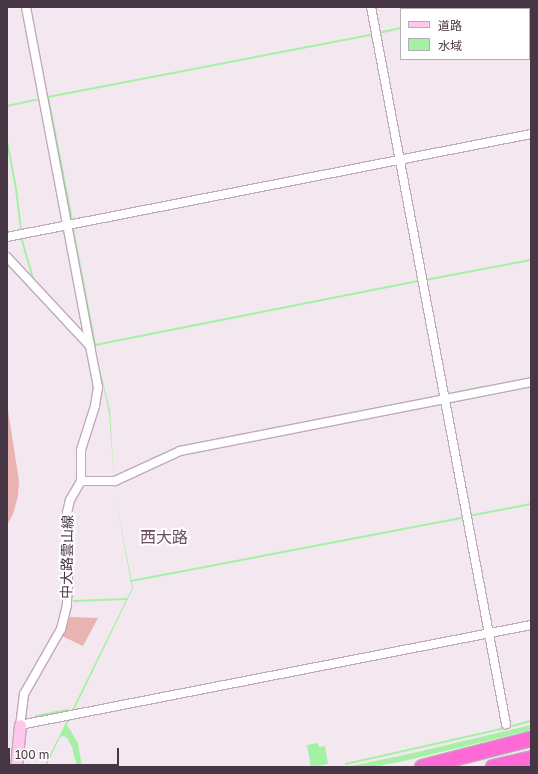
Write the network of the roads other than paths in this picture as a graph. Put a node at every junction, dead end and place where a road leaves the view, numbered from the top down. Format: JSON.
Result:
{"nodes":[{"id":1,"x":26,"y":7,"type":"edge"},
{"id":2,"x":371,"y":7,"type":"edge"},
{"id":3,"x":531,"y":134,"type":"edge"},
{"id":4,"x":399,"y":160,"type":"junction"},
{"id":5,"x":67,"y":225,"type":"junction"},
{"id":6,"x":7,"y":237,"type":"edge"},
{"id":7,"x":7,"y":257,"type":"edge"},
{"id":8,"x":90,"y":346,"type":"junction"},
{"id":9,"x":531,"y":382,"type":"edge"},
{"id":10,"x":445,"y":400,"type":"junction"},
{"id":11,"x":81,"y":481,"type":"junction"},
{"id":12,"x":531,"y":625,"type":"edge"},
{"id":13,"x":489,"y":633,"type":"junction"},
{"id":14,"x":506,"y":724,"type":"dead end"},
{"id":15,"x":20,"y":725,"type":"junction"},
{"id":16,"x":531,"y":739,"type":"edge"},
{"id":17,"x":510,"y":744,"type":"junction"},
{"id":18,"x":531,"y":758,"type":"edge"},
{"id":19,"x":514,"y":764,"type":"edge"},
{"id":20,"x":16,"y":767,"type":"edge"},
{"id":21,"x":422,"y":767,"type":"edge"},
{"id":22,"x":493,"y":767,"type":"edge"}],
"edges":[{"from":1,"to":5,"type":"street","name":"中大路雲山線"},
{"from":2,"to":4,"type":"street"},
{"from":3,"to":4,"type":"street"},
{"from":4,"to":5,"type":"street"},
{"from":4,"to":10,"type":"street"},
{"from":5,"to":6,"type":"street"},
{"from":5,"to":8,"type":"street","name":"中大路雲山線"},
{"from":7,"to":8,"type":"street"},
{"from":8,"to":11,"type":"street","name":"中大路雲山線"},
{"from":9,"to":10,"type":"street"},
{"from":10,"to":11,"type":"street"},
{"from":10,"to":13,"type":"street"},
{"from":11,"to":15,"type":"street","name":"中大路雲山線"},
{"from":12,"to":13,"type":"street"},
{"from":13,"to":14,"type":"street"},
{"from":13,"to":15,"type":"street"},
{"from":15,"to":20,"type":"street","name":"中大路雲山線"},
{"from":16,"to":17,"type":"highway"},
{"from":17,"to":19,"type":"street"},
{"from":17,"to":21,"type":"highway"},
{"from":18,"to":19,"type":"highway"},
{"from":19,"to":22,"type":"highway"}]}
